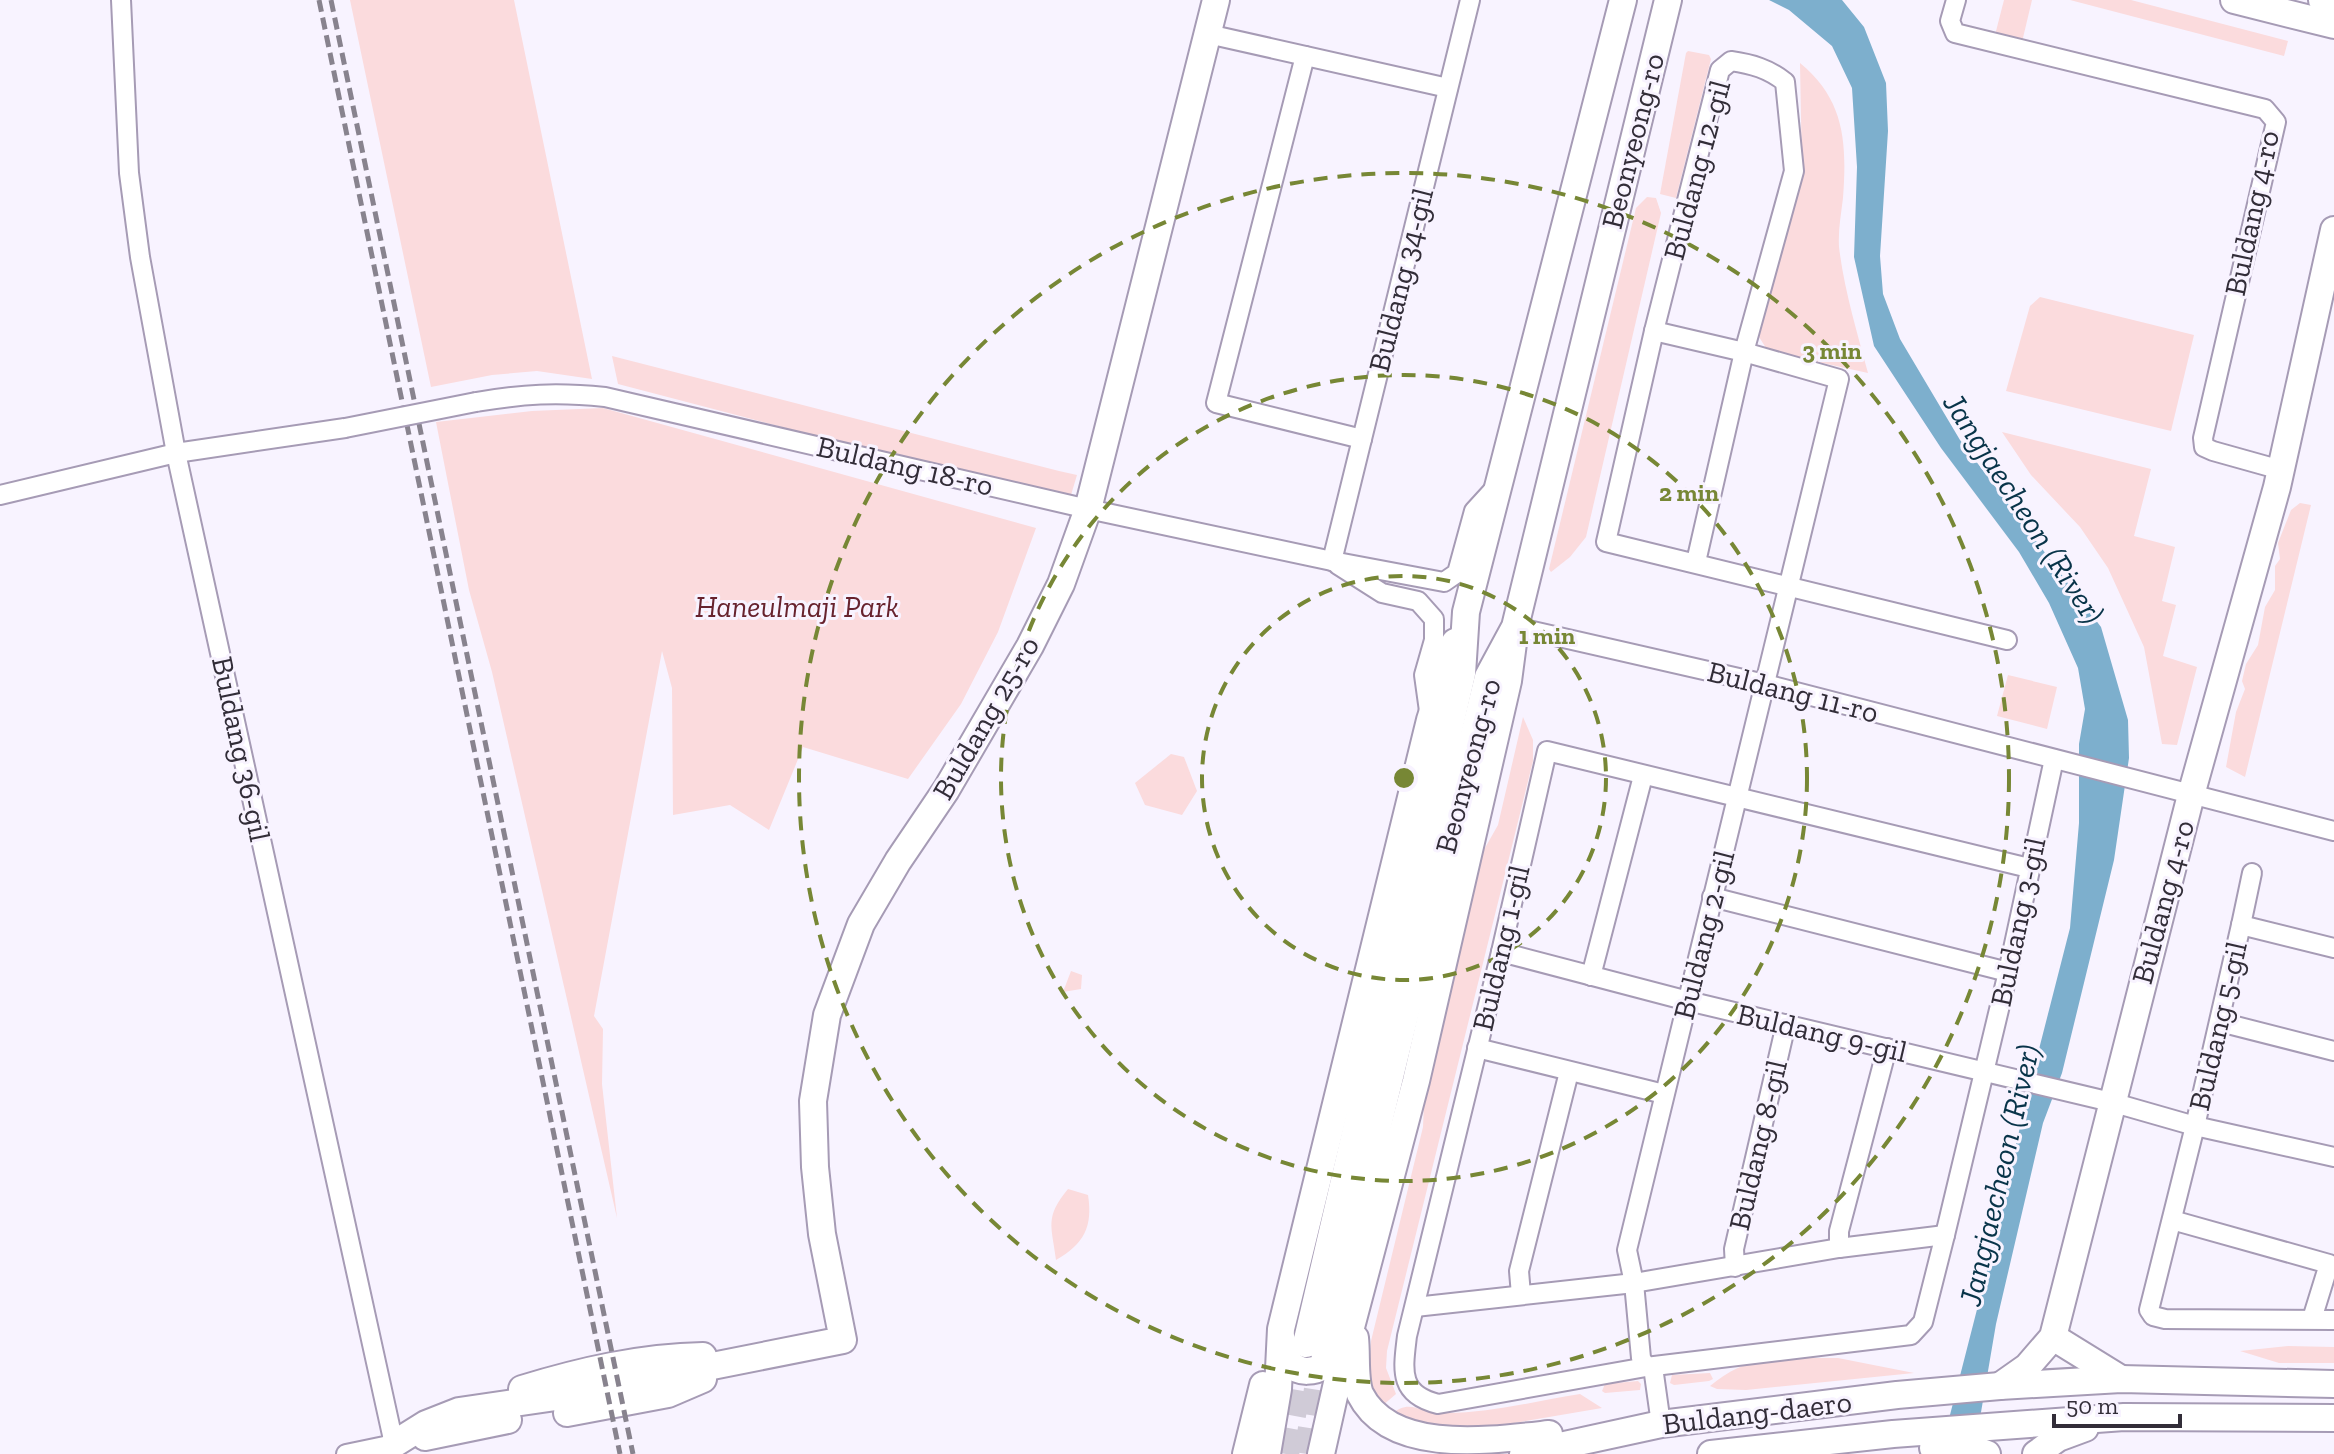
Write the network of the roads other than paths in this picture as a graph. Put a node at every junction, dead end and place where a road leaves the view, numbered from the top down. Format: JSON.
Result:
{"nodes":[{"id":1,"x":121,"y":0,"type":"edge"},
{"id":2,"x":1216,"y":0,"type":"edge"},
{"id":3,"x":1470,"y":0,"type":"edge"},
{"id":4,"x":1623,"y":0,"type":"edge"},
{"id":5,"x":1668,"y":0,"type":"edge"},
{"id":6,"x":1956,"y":0,"type":"edge"},
{"id":7,"x":2234,"y":0,"type":"edge"},
{"id":8,"x":2322,"y":0,"type":"edge"},
{"id":9,"x":2334,"y":3,"type":"edge"},
{"id":10,"x":2334,"y":25,"type":"edge"},
{"id":11,"x":1208,"y":34,"type":"junction"},
{"id":12,"x":1305,"y":56,"type":"junction"},
{"id":13,"x":1448,"y":88,"type":"junction"},
{"id":14,"x":2334,"y":230,"type":"edge"},
{"id":15,"x":1654,"y":331,"type":"junction"},
{"id":16,"x":1744,"y":352,"type":"junction"},
{"id":17,"x":1362,"y":439,"type":"junction"},
{"id":18,"x":176,"y":453,"type":"junction"},
{"id":19,"x":2281,"y":470,"type":"junction"},
{"id":20,"x":1501,"y":481,"type":"junction"},
{"id":21,"x":0,"y":495,"type":"edge"},
{"id":22,"x":1088,"y":509,"type":"junction"},
{"id":23,"x":1332,"y":561,"type":"junction"},
{"id":24,"x":1696,"y":562,"type":"junction"},
{"id":25,"x":1790,"y":587,"type":"junction"},
{"id":26,"x":1466,"y":612,"type":"junction"},
{"id":27,"x":1515,"y":627,"type":"junction"},
{"id":28,"x":2007,"y":640,"type":"dead end"},
{"id":29,"x":1765,"y":684,"type":"junction"},
{"id":30,"x":1430,"y":720,"type":"junction"},
{"id":31,"x":2062,"y":761,"type":"junction"},
{"id":32,"x":1643,"y":776,"type":"junction"},
{"id":33,"x":2191,"y":795,"type":"junction"},
{"id":34,"x":1738,"y":796,"type":"junction"},
{"id":35,"x":2334,"y":831,"type":"edge"},
{"id":36,"x":2029,"y":868,"type":"junction"},
{"id":37,"x":2252,"y":873,"type":"dead end"},
{"id":38,"x":1712,"y":897,"type":"junction"},
{"id":39,"x":2241,"y":925,"type":"junction"},
{"id":40,"x":2334,"y":948,"type":"edge"},
{"id":41,"x":1501,"y":952,"type":"junction"},
{"id":42,"x":2008,"y":972,"type":"junction"},
{"id":43,"x":1591,"y":976,"type":"junction"},
{"id":44,"x":1688,"y":1001,"type":"junction"},
{"id":45,"x":2220,"y":1022,"type":"junction"},
{"id":46,"x":1786,"y":1024,"type":"junction"},
{"id":47,"x":1477,"y":1048,"type":"junction"},
{"id":48,"x":1887,"y":1048,"type":"junction"},
{"id":49,"x":2334,"y":1051,"type":"edge"},
{"id":50,"x":1985,"y":1071,"type":"junction"},
{"id":51,"x":1569,"y":1072,"type":"junction"},
{"id":52,"x":1664,"y":1094,"type":"junction"},
{"id":53,"x":2111,"y":1102,"type":"junction"},
{"id":54,"x":2195,"y":1126,"type":"junction"},
{"id":55,"x":2334,"y":1157,"type":"edge"},
{"id":56,"x":2172,"y":1220,"type":"junction"},
{"id":57,"x":1945,"y":1235,"type":"junction"},
{"id":58,"x":1839,"y":1248,"type":"junction"},
{"id":59,"x":1735,"y":1267,"type":"junction"},
{"id":60,"x":1634,"y":1283,"type":"junction"},
{"id":61,"x":1521,"y":1295,"type":"junction"},
{"id":62,"x":1415,"y":1307,"type":"junction"},
{"id":63,"x":2312,"y":1319,"type":"junction"},
{"id":64,"x":2334,"y":1320,"type":"edge"},
{"id":65,"x":1281,"y":1329,"type":"junction"},
{"id":66,"x":2053,"y":1337,"type":"junction"},
{"id":67,"x":1332,"y":1340,"type":"junction"},
{"id":68,"x":754,"y":1358,"type":"junction"},
{"id":69,"x":1650,"y":1367,"type":"junction"},
{"id":70,"x":2121,"y":1379,"type":"junction"},
{"id":71,"x":2334,"y":1384,"type":"edge"},
{"id":72,"x":2000,"y":1386,"type":"junction"},
{"id":73,"x":2112,"y":1418,"type":"junction"},
{"id":74,"x":2334,"y":1418,"type":"edge"},
{"id":75,"x":1661,"y":1424,"type":"junction"},
{"id":76,"x":1893,"y":1434,"type":"junction"},
{"id":77,"x":1608,"y":1436,"type":"junction"},
{"id":78,"x":394,"y":1444,"type":"junction"},
{"id":79,"x":1986,"y":1453,"type":"edge"},
{"id":80,"x":346,"y":1454,"type":"edge"},
{"id":81,"x":1246,"y":1454,"type":"edge"},
{"id":82,"x":1267,"y":1454,"type":"edge"},
{"id":83,"x":1321,"y":1454,"type":"edge"},
{"id":84,"x":1523,"y":1454,"type":"edge"},
{"id":85,"x":1711,"y":1454,"type":"edge"},
{"id":86,"x":2036,"y":1454,"type":"edge"}],
"edges":[{"from":1,"to":18,"type":"street","name":"Buldang 36-gil"},
{"from":2,"to":11,"type":"main road","name":"Buldang 25-ro"},
{"from":3,"to":13,"type":"street","name":"Buldang 34-gil"},
{"from":4,"to":20,"type":"main road","name":"Beonyeong-ro"},
{"from":5,"to":27,"type":"main road","name":"Beonyeong-ro"},
{"from":6,"to":19,"type":"street","name":"Buldang 4-ro"},
{"from":7,"to":10,"type":"main road"},
{"from":8,"to":9,"type":"main road"},
{"from":11,"to":12,"type":"street"},
{"from":11,"to":22,"type":"main road","name":"Buldang 25-ro"},
{"from":12,"to":13,"type":"street"},
{"from":12,"to":17,"type":"street"},
{"from":13,"to":17,"type":"street","name":"Buldang 34-gil"},
{"from":14,"to":19,"type":"main road","name":"Buldang 4-ro"},
{"from":15,"to":16,"type":"street"},
{"from":15,"to":16,"type":"street","name":"Buldang 12-gil"},
{"from":15,"to":24,"type":"street"},
{"from":16,"to":24,"type":"street","name":"Buldang 12-gil"},
{"from":16,"to":25,"type":"street","name":"Buldang 2-gil"},
{"from":17,"to":23,"type":"street","name":"Buldang 34-gil"},
{"from":18,"to":21,"type":"street","name":"Buldang 18-ro"},
{"from":18,"to":22,"type":"street","name":"Buldang 18-ro","bridge":true},
{"from":18,"to":78,"type":"street","name":"Buldang 36-gil"},
{"from":19,"to":33,"type":"main road","name":"Buldang 4-ro"},
{"from":20,"to":23,"type":"street","name":"Buldang 18-ro"},
{"from":20,"to":26,"type":"main road","name":"Beonyeong-ro"},
{"from":22,"to":23,"type":"street","name":"Buldang 18-ro"},
{"from":22,"to":68,"type":"main road","name":"Buldang 25-ro"},
{"from":23,"to":30,"type":"street"},
{"from":24,"to":25,"type":"street"},
{"from":25,"to":28,"type":"street"},
{"from":25,"to":29,"type":"street","name":"Buldang 2-gil"},
{"from":26,"to":30,"type":"main road"},
{"from":26,"to":67,"type":"main road","name":"Beonyeong-ro"},
{"from":27,"to":29,"type":"street","name":"Buldang 11-ro"},
{"from":27,"to":67,"type":"main road"},
{"from":27,"to":67,"type":"main road","name":"Beonyeong-ro"},
{"from":29,"to":31,"type":"street","name":"Buldang 11-ro"},
{"from":29,"to":34,"type":"street","name":"Buldang 2-gil"},
{"from":30,"to":65,"type":"main road"},
{"from":31,"to":33,"type":"street","name":"Buldang 11-ro"},
{"from":31,"to":36,"type":"street","name":"Buldang 3-gil"},
{"from":32,"to":34,"type":"street","name":"Buldang 1-gil"},
{"from":32,"to":41,"type":"street","name":"Buldang 1-gil"},
{"from":32,"to":43,"type":"street"},
{"from":33,"to":35,"type":"street"},
{"from":33,"to":53,"type":"main road","name":"Buldang 4-ro"},
{"from":34,"to":36,"type":"street","name":"Buldang 1-gil"},
{"from":34,"to":38,"type":"street","name":"Buldang 2-gil"},
{"from":36,"to":42,"type":"street","name":"Buldang 3-gil"},
{"from":37,"to":39,"type":"street"},
{"from":38,"to":42,"type":"street"},
{"from":38,"to":44,"type":"street","name":"Buldang 2-gil"},
{"from":39,"to":40,"type":"street","name":"Buldang 5-gil"},
{"from":39,"to":45,"type":"street","name":"Buldang 5-gil"},
{"from":41,"to":43,"type":"street","name":"Buldang 9-gil"},
{"from":41,"to":47,"type":"street","name":"Buldang 1-gil"},
{"from":42,"to":50,"type":"street","name":"Buldang 3-gil"},
{"from":43,"to":44,"type":"street","name":"Buldang 9-gil"},
{"from":44,"to":46,"type":"street","name":"Buldang 9-gil"},
{"from":44,"to":52,"type":"street","name":"Buldang 2-gil"},
{"from":45,"to":49,"type":"street"},
{"from":45,"to":54,"type":"street","name":"Buldang 5-gil"},
{"from":46,"to":48,"type":"street","name":"Buldang 9-gil"},
{"from":46,"to":59,"type":"street","name":"Buldang 8-gil"},
{"from":47,"to":51,"type":"street"},
{"from":47,"to":62,"type":"street","name":"Buldang 1-gil"},
{"from":48,"to":50,"type":"street","name":"Buldang 9-gil"},
{"from":48,"to":58,"type":"street"},
{"from":50,"to":53,"type":"street","name":"Buldang 9-gil"},
{"from":50,"to":57,"type":"street","name":"Buldang 3-gil"},
{"from":51,"to":52,"type":"street"},
{"from":51,"to":61,"type":"street"},
{"from":52,"to":60,"type":"street","name":"Buldang 2-gil"},
{"from":53,"to":54,"type":"street"},
{"from":53,"to":66,"type":"main road","name":"Buldang 4-ro"},
{"from":54,"to":55,"type":"street"},
{"from":54,"to":56,"type":"street","name":"Buldang 5-gil"},
{"from":56,"to":63,"type":"street"},
{"from":56,"to":63,"type":"street","name":"Buldang 5-gil"},
{"from":57,"to":58,"type":"street","name":"Buldang 8-gil"},
{"from":57,"to":69,"type":"street","name":"Buldang 3-gil"},
{"from":58,"to":59,"type":"street","name":"Buldang 8-gil"},
{"from":59,"to":60,"type":"street","name":"Buldang 8-gil"},
{"from":60,"to":61,"type":"street","name":"Buldang 8-gil"},
{"from":60,"to":69,"type":"street","name":"Buldang 2-gil"},
{"from":61,"to":62,"type":"street","name":"Buldang 8-gil"},
{"from":62,"to":69,"type":"street","name":"Buldang 1-gil"},
{"from":63,"to":64,"type":"street","name":"Buldang 5-gil"},
{"from":65,"to":67,"type":"main road"},
{"from":65,"to":81,"type":"main road"},
{"from":65,"to":82,"type":"main road"},
{"from":66,"to":70,"type":"main road"},
{"from":66,"to":72,"type":"main road"},
{"from":67,"to":77,"type":"main road"},
{"from":67,"to":83,"type":"main road"},
{"from":68,"to":78,"type":"main road"},
{"from":68,"to":78,"type":"main road"},
{"from":69,"to":75,"type":"street","name":"Buldang 2-gil"},
{"from":70,"to":71,"type":"main road"},
{"from":70,"to":72,"type":"main road"},
{"from":72,"to":75,"type":"main road","name":"Buldang-daero"},
{"from":73,"to":74,"type":"main road"},
{"from":73,"to":76,"type":"main road","name":"Buldang-daero"},
{"from":73,"to":86,"type":"main road"},
{"from":75,"to":77,"type":"main road","name":"Buldang-daero"},
{"from":76,"to":79,"type":"main road"},
{"from":76,"to":85,"type":"main road","name":"Buldang-daero"},
{"from":77,"to":84,"type":"main road","name":"Buldang-daero"},
{"from":78,"to":80,"type":"street"}]}
